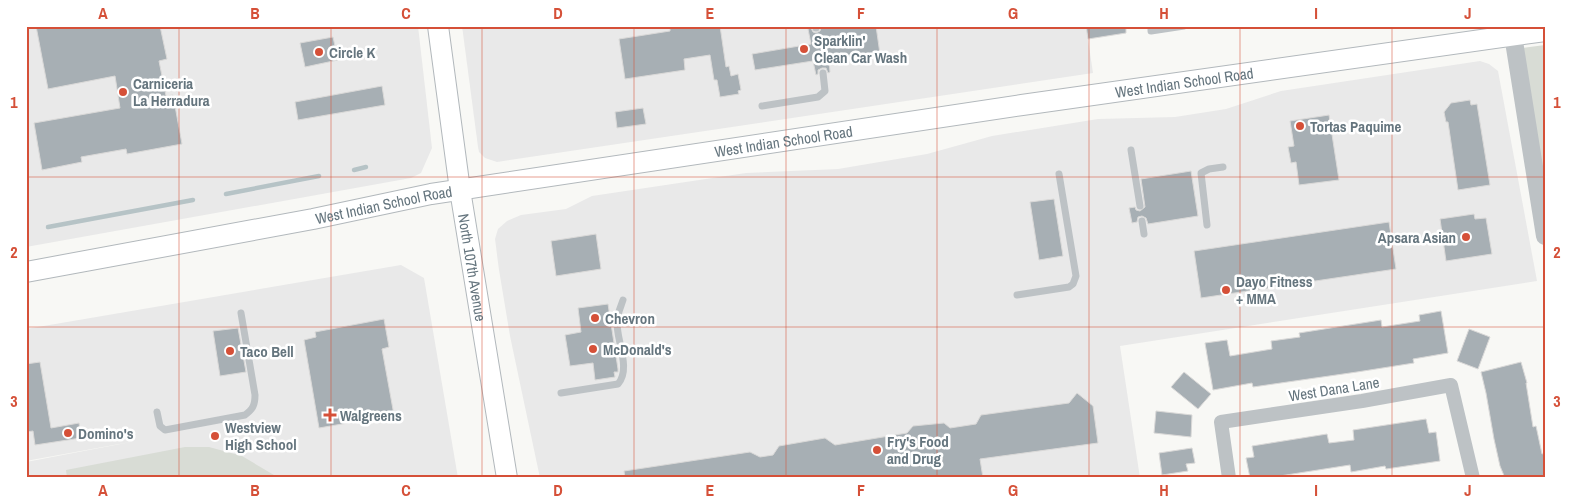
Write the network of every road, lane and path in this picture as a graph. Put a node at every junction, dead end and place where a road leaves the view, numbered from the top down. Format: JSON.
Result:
{"nodes":[{"id":1,"x":438,"y":26,"type":"edge"},
{"id":2,"x":1184,"y":26,"type":"edge"},
{"id":3,"x":1151,"y":28,"type":"edge"},
{"id":4,"x":1513,"y":31,"type":"edge"},
{"id":5,"x":1545,"y":31,"type":"edge"},
{"id":6,"x":823,"y":74,"type":"dead end"},
{"id":7,"x":762,"y":106,"type":"dead end"},
{"id":8,"x":1131,"y":150,"type":"dead end"},
{"id":9,"x":1223,"y":167,"type":"dead end"},
{"id":10,"x":1059,"y":174,"type":"dead end"},
{"id":11,"x":460,"y":190,"type":"junction"},
{"id":12,"x":1140,"y":206,"type":"dead end"},
{"id":13,"x":1142,"y":221,"type":"dead end"},
{"id":14,"x":1207,"y":225,"type":"dead end"},
{"id":15,"x":1144,"y":234,"type":"dead end"},
{"id":16,"x":1545,"y":236,"type":"edge"},
{"id":17,"x":26,"y":272,"type":"edge"},
{"id":18,"x":1017,"y":295,"type":"dead end"},
{"id":19,"x":623,"y":300,"type":"dead end"},
{"id":20,"x":241,"y":313,"type":"dead end"},
{"id":21,"x":561,"y":394,"type":"dead end"},
{"id":22,"x":157,"y":412,"type":"dead end"},
{"id":23,"x":507,"y":478,"type":"edge"},
{"id":24,"x":1229,"y":478,"type":"edge"},
{"id":25,"x":1474,"y":478,"type":"edge"}],
"edges":[{"from":1,"to":11,"type":"main road","name":"North 107th Avenue"},
{"from":2,"to":3,"type":"lane"},
{"from":4,"to":5,"type":"main road","name":"West Indian School Road"},
{"from":4,"to":11,"type":"main road","name":"West Indian School Road"},
{"from":4,"to":16,"type":"street"},
{"from":6,"to":7,"type":"lane"},
{"from":8,"to":12,"type":"lane"},
{"from":9,"to":14,"type":"lane"},
{"from":10,"to":18,"type":"lane"},
{"from":11,"to":17,"type":"main road","name":"West Indian School Road"},
{"from":11,"to":23,"type":"main road","name":"North 107th Avenue"},
{"from":13,"to":15,"type":"lane"},
{"from":19,"to":21,"type":"lane"},
{"from":20,"to":22,"type":"lane"},
{"from":24,"to":25,"type":"street","name":"West Dana Lane"}]}
